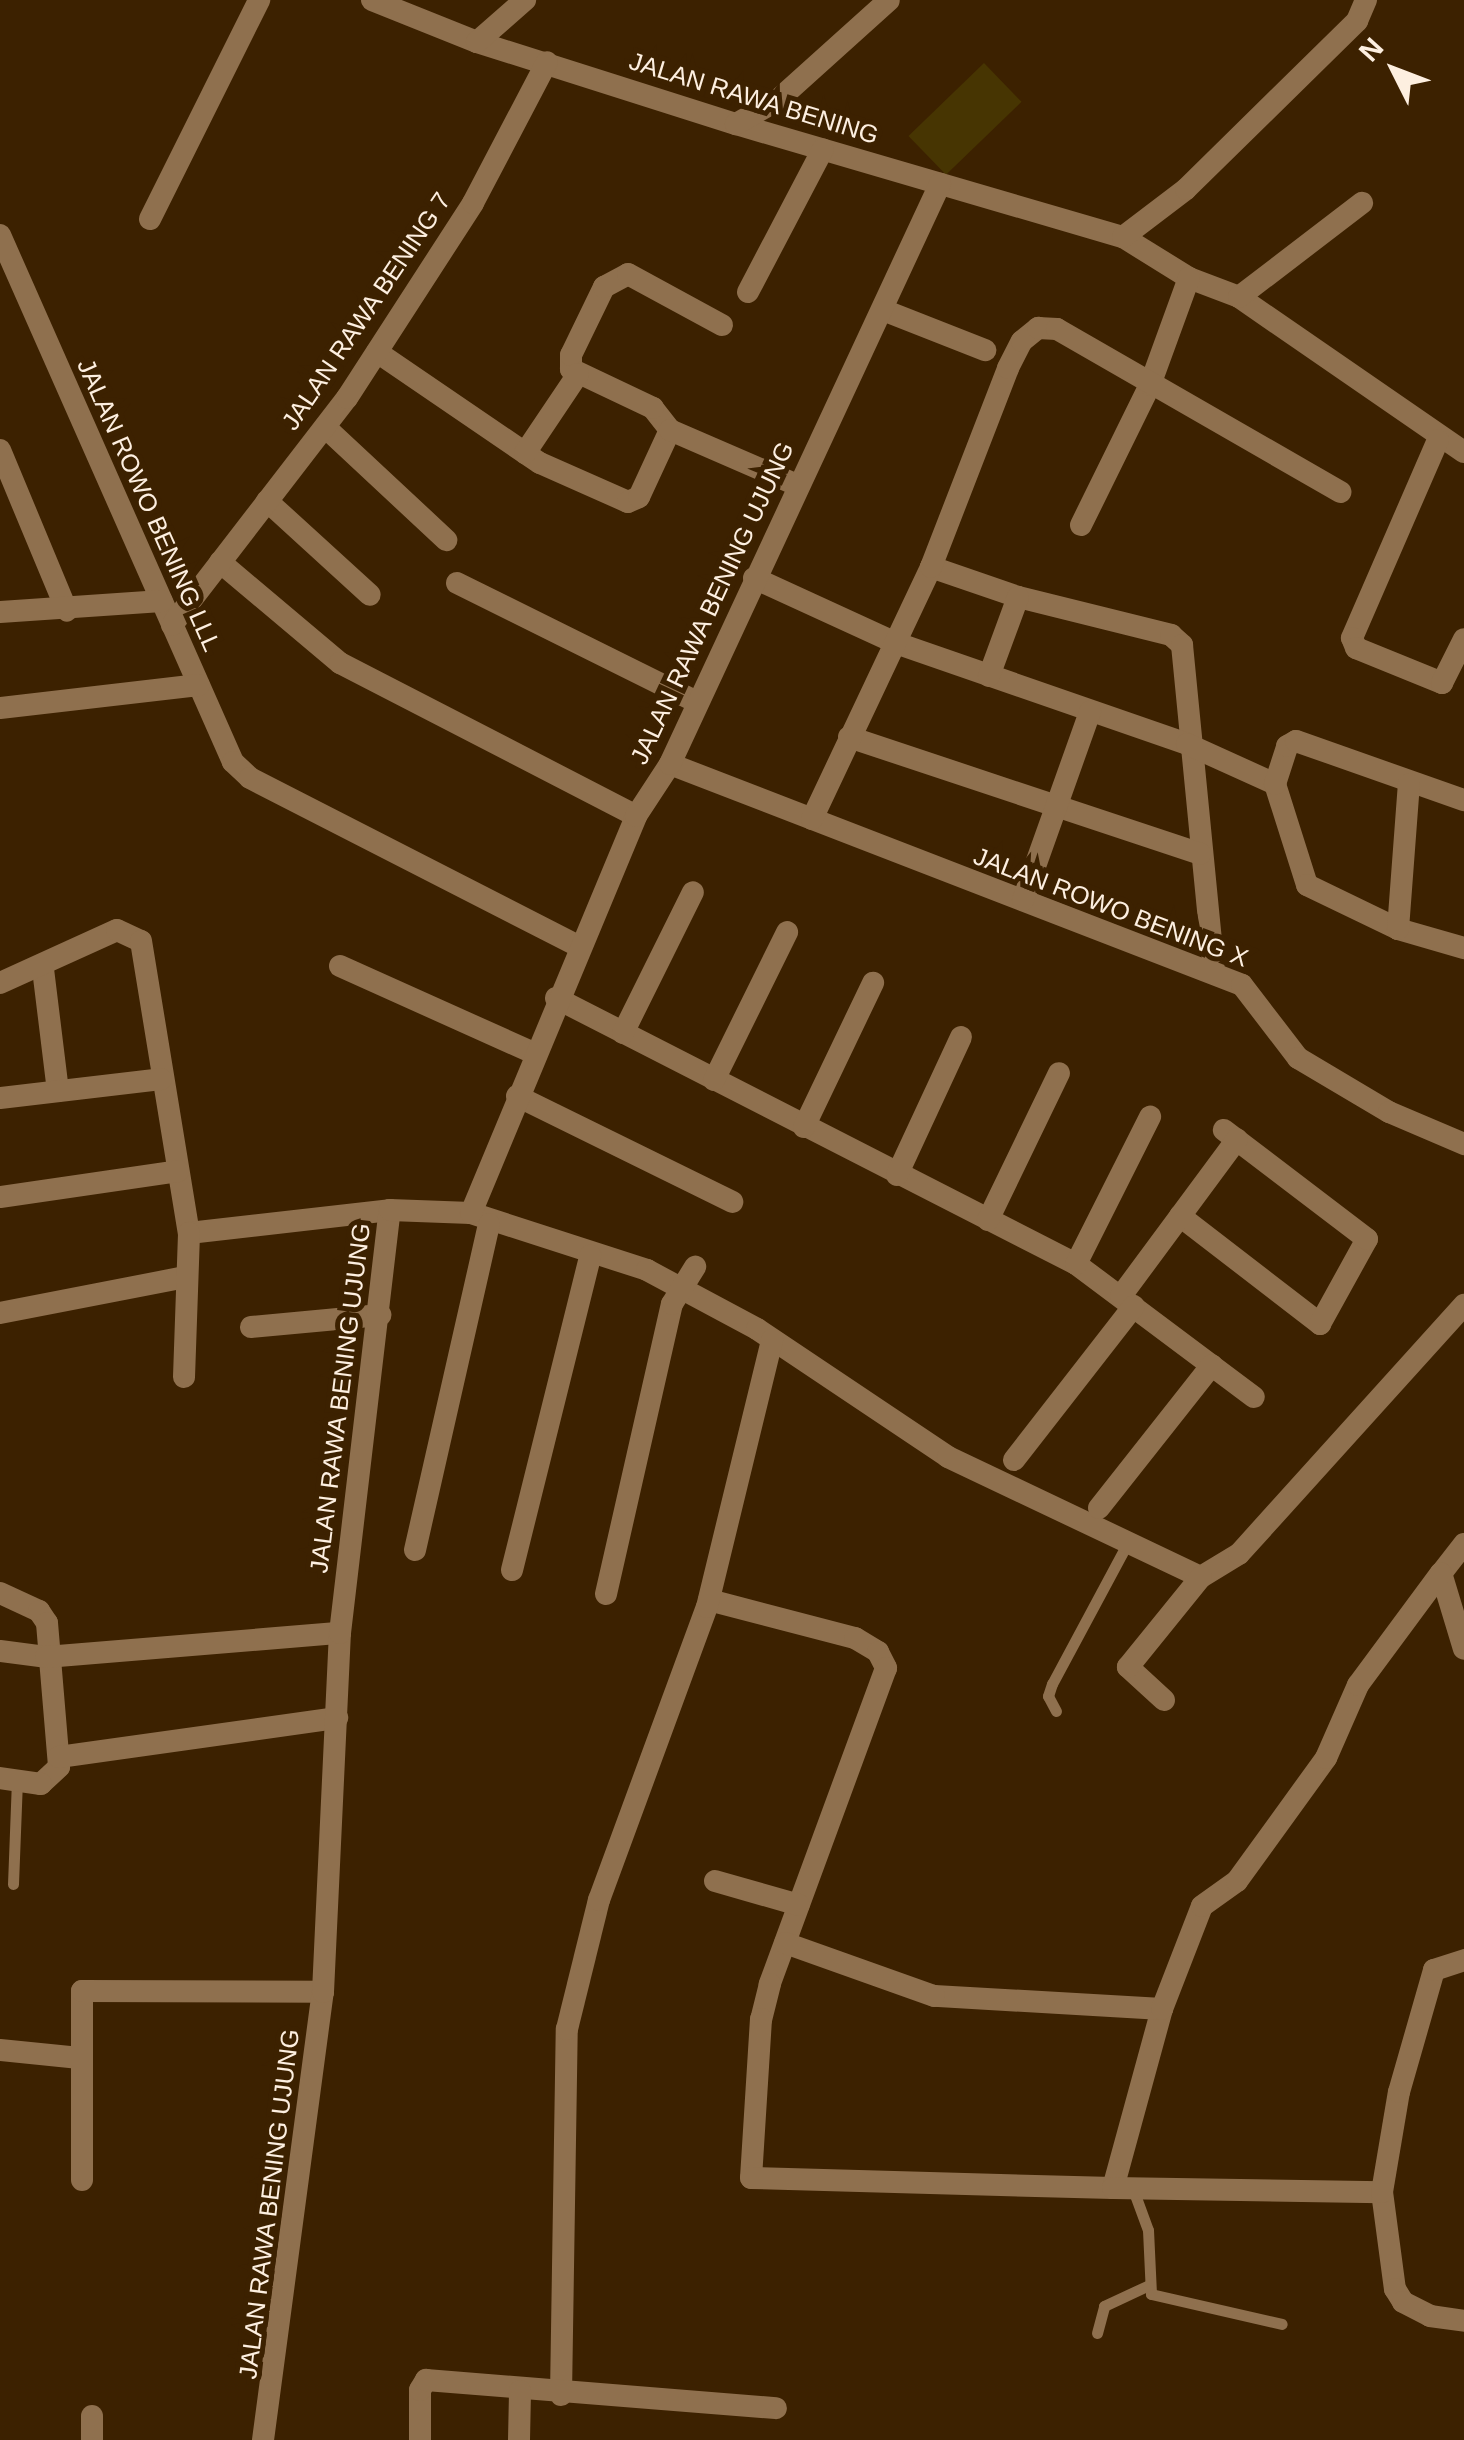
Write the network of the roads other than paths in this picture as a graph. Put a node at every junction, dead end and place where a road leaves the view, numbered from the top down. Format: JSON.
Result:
{"nodes":[{"id":1,"x":259,"y":0,"type":"edge"},
{"id":2,"x":372,"y":0,"type":"edge"},
{"id":3,"x":525,"y":0,"type":"edge"},
{"id":4,"x":888,"y":0,"type":"edge"},
{"id":5,"x":1366,"y":0,"type":"edge"},
{"id":6,"x":477,"y":42,"type":"junction"},
{"id":7,"x":548,"y":62,"type":"junction"},
{"id":8,"x":736,"y":124,"type":"junction"},
{"id":9,"x":823,"y":150,"type":"junction"},
{"id":10,"x":940,"y":184,"type":"junction"},
{"id":11,"x":1362,"y":203,"type":"dead end"},
{"id":12,"x":150,"y":220,"type":"dead end"},
{"id":13,"x":0,"y":235,"type":"edge"},
{"id":14,"x":1123,"y":238,"type":"junction"},
{"id":15,"x":1189,"y":278,"type":"junction"},
{"id":16,"x":10,"y":283,"type":"edge"},
{"id":17,"x":748,"y":292,"type":"dead end"},
{"id":18,"x":1238,"y":297,"type":"junction"},
{"id":19,"x":884,"y":310,"type":"junction"},
{"id":20,"x":722,"y":326,"type":"dead end"},
{"id":21,"x":985,"y":350,"type":"dead end"},
{"id":22,"x":377,"y":352,"type":"junction"},
{"id":23,"x":578,"y":374,"type":"junction"},
{"id":24,"x":1150,"y":385,"type":"junction"},
{"id":25,"x":325,"y":427,"type":"junction"},
{"id":26,"x":670,"y":430,"type":"junction"},
{"id":27,"x":1438,"y":440,"type":"junction"},
{"id":28,"x":0,"y":450,"type":"edge"},
{"id":29,"x":1464,"y":452,"type":"edge"},
{"id":30,"x":525,"y":453,"type":"junction"},
{"id":31,"x":797,"y":485,"type":"junction"},
{"id":32,"x":1340,"y":492,"type":"dead end"},
{"id":33,"x":267,"y":501,"type":"junction"},
{"id":34,"x":1081,"y":525,"type":"dead end"},
{"id":35,"x":446,"y":540,"type":"dead end"},
{"id":36,"x":220,"y":562,"type":"junction"},
{"id":37,"x":931,"y":567,"type":"junction"},
{"id":38,"x":754,"y":578,"type":"junction"},
{"id":39,"x":457,"y":583,"type":"dead end"},
{"id":40,"x":370,"y":595,"type":"dead end"},
{"id":41,"x":1018,"y":597,"type":"junction"},
{"id":42,"x":162,"y":601,"type":"junction"},
{"id":43,"x":67,"y":611,"type":"junction"},
{"id":44,"x":0,"y":612,"type":"edge"},
{"id":45,"x":172,"y":625,"type":"junction"},
{"id":46,"x":1464,"y":639,"type":"edge"},
{"id":47,"x":896,"y":643,"type":"junction"},
{"id":48,"x":988,"y":676,"type":"junction"},
{"id":49,"x":198,"y":685,"type":"junction"},
{"id":50,"x":1453,"y":686,"type":"edge"},
{"id":51,"x":697,"y":702,"type":"junction"},
{"id":52,"x":0,"y":708,"type":"edge"},
{"id":53,"x":1090,"y":712,"type":"junction"},
{"id":54,"x":848,"y":736,"type":"junction"},
{"id":55,"x":1187,"y":744,"type":"junction"},
{"id":56,"x":670,"y":764,"type":"junction"},
{"id":57,"x":1275,"y":784,"type":"junction"},
{"id":58,"x":1409,"y":784,"type":"junction"},
{"id":59,"x":1464,"y":800,"type":"edge"},
{"id":60,"x":1056,"y":806,"type":"junction"},
{"id":61,"x":636,"y":816,"type":"junction"},
{"id":62,"x":812,"y":819,"type":"junction"},
{"id":63,"x":1200,"y":854,"type":"junction"},
{"id":64,"x":692,"y":892,"type":"dead end"},
{"id":65,"x":1023,"y":900,"type":"junction"},
{"id":66,"x":1398,"y":929,"type":"junction"},
{"id":67,"x":786,"y":932,"type":"dead end"},
{"id":68,"x":577,"y":946,"type":"junction"},
{"id":69,"x":1464,"y":948,"type":"edge"},
{"id":70,"x":340,"y":966,"type":"dead end"},
{"id":71,"x":43,"y":968,"type":"junction"},
{"id":72,"x":1214,"y":972,"type":"junction"},
{"id":73,"x":0,"y":983,"type":"edge"},
{"id":74,"x":873,"y":983,"type":"dead end"},
{"id":75,"x":556,"y":998,"type":"junction"},
{"id":76,"x":623,"y":1033,"type":"junction"},
{"id":77,"x":960,"y":1036,"type":"dead end"},
{"id":78,"x":534,"y":1053,"type":"junction"},
{"id":79,"x":1059,"y":1073,"type":"dead end"},
{"id":80,"x":161,"y":1080,"type":"junction"},
{"id":81,"x":714,"y":1080,"type":"junction"},
{"id":82,"x":58,"y":1091,"type":"junction"},
{"id":83,"x":517,"y":1096,"type":"junction"},
{"id":84,"x":0,"y":1098,"type":"edge"},
{"id":85,"x":1150,"y":1117,"type":"dead end"},
{"id":86,"x":804,"y":1128,"type":"junction"},
{"id":87,"x":1464,"y":1144,"type":"edge"},
{"id":88,"x":178,"y":1171,"type":"junction"},
{"id":89,"x":897,"y":1175,"type":"junction"},
{"id":90,"x":0,"y":1197,"type":"edge"},
{"id":91,"x":732,"y":1202,"type":"dead end"},
{"id":92,"x":390,"y":1210,"type":"junction"},
{"id":93,"x":1180,"y":1216,"type":"junction"},
{"id":94,"x":480,"y":1219,"type":"junction"},
{"id":95,"x":988,"y":1220,"type":"junction"},
{"id":96,"x":189,"y":1233,"type":"junction"},
{"id":97,"x":590,"y":1256,"type":"junction"},
{"id":98,"x":1076,"y":1264,"type":"junction"},
{"id":99,"x":694,"y":1267,"type":"dead end"},
{"id":100,"x":185,"y":1277,"type":"junction"},
{"id":101,"x":678,"y":1287,"type":"junction"},
{"id":102,"x":1128,"y":1301,"type":"junction"},
{"id":103,"x":1464,"y":1305,"type":"edge"},
{"id":104,"x":0,"y":1313,"type":"edge"},
{"id":105,"x":380,"y":1315,"type":"junction"},
{"id":106,"x":250,"y":1327,"type":"dead end"},
{"id":107,"x":772,"y":1340,"type":"junction"},
{"id":108,"x":1212,"y":1365,"type":"junction"},
{"id":109,"x":184,"y":1378,"type":"dead end"},
{"id":110,"x":1254,"y":1397,"type":"dead end"},
{"id":111,"x":1014,"y":1460,"type":"dead end"},
{"id":112,"x":1100,"y":1508,"type":"dead end"},
{"id":113,"x":1464,"y":1544,"type":"edge"},
{"id":114,"x":1126,"y":1546,"type":"junction"},
{"id":115,"x":415,"y":1550,"type":"dead end"},
{"id":116,"x":512,"y":1570,"type":"dead end"},
{"id":117,"x":1441,"y":1573,"type":"junction"},
{"id":118,"x":1200,"y":1577,"type":"junction"},
{"id":119,"x":0,"y":1593,"type":"edge"},
{"id":120,"x":606,"y":1594,"type":"dead end"},
{"id":121,"x":708,"y":1600,"type":"junction"},
{"id":122,"x":340,"y":1633,"type":"junction"},
{"id":123,"x":1464,"y":1649,"type":"edge"},
{"id":124,"x":0,"y":1651,"type":"edge"},
{"id":125,"x":46,"y":1657,"type":"junction"},
{"id":126,"x":1164,"y":1700,"type":"dead end"},
{"id":127,"x":1056,"y":1711,"type":"dead end"},
{"id":128,"x":337,"y":1718,"type":"junction"},
{"id":129,"x":59,"y":1757,"type":"junction"},
{"id":130,"x":9,"y":1779,"type":"edge"},
{"id":131,"x":715,"y":1881,"type":"dead end"},
{"id":132,"x":13,"y":1884,"type":"dead end"},
{"id":133,"x":798,"y":1905,"type":"junction"},
{"id":134,"x":785,"y":1943,"type":"junction"},
{"id":135,"x":1464,"y":1960,"type":"edge"},
{"id":136,"x":324,"y":1992,"type":"junction"},
{"id":137,"x":1162,"y":2009,"type":"junction"},
{"id":138,"x":0,"y":2050,"type":"edge"},
{"id":139,"x":80,"y":2058,"type":"junction"},
{"id":140,"x":82,"y":2180,"type":"dead end"},
{"id":141,"x":1123,"y":2190,"type":"junction"},
{"id":142,"x":1382,"y":2192,"type":"junction"},
{"id":143,"x":1149,"y":2285,"type":"junction"},
{"id":144,"x":1464,"y":2321,"type":"edge"},
{"id":145,"x":1282,"y":2324,"type":"dead end"},
{"id":146,"x":1097,"y":2333,"type":"dead end"},
{"id":147,"x":520,"y":2391,"type":"junction"},
{"id":148,"x":561,"y":2395,"type":"junction"},
{"id":149,"x":776,"y":2408,"type":"dead end"},
{"id":150,"x":92,"y":2416,"type":"dead end"},
{"id":151,"x":92,"y":2440,"type":"edge"},
{"id":152,"x":262,"y":2440,"type":"edge"},
{"id":153,"x":420,"y":2440,"type":"edge"},
{"id":154,"x":519,"y":2440,"type":"edge"}],
"edges":[{"from":1,"to":12,"type":"street"},
{"from":2,"to":6,"type":"street","name":"JALAN RAWA BENING"},
{"from":3,"to":6,"type":"street"},
{"from":4,"to":8,"type":"street"},
{"from":5,"to":14,"type":"street"},
{"from":6,"to":7,"type":"street","name":"JALAN RAWA BENING"},
{"from":7,"to":8,"type":"street","name":"JALAN RAWA BENING"},
{"from":7,"to":22,"type":"street","name":"JALAN RAWA BENING 7"},
{"from":8,"to":9,"type":"street","name":"JALAN RAWA BENING"},
{"from":9,"to":10,"type":"street","name":"JALAN RAWA BENING"},
{"from":9,"to":17,"type":"street"},
{"from":10,"to":14,"type":"street","name":"JALAN RAWA BENING"},
{"from":10,"to":19,"type":"street","name":"JALAN RAWA BENING UJUNG"},
{"from":11,"to":18,"type":"street"},
{"from":13,"to":16,"type":"street","name":"JALAN ROWO BENING LLL"},
{"from":14,"to":15,"type":"street","name":"JALAN RAWA BENING"},
{"from":15,"to":18,"type":"street","name":"JALAN RAWA BENING"},
{"from":15,"to":24,"type":"street"},
{"from":16,"to":42,"type":"street","name":"JALAN ROWO BENING LLL"},
{"from":18,"to":27,"type":"street","name":"JALAN RAWA BENING"},
{"from":19,"to":21,"type":"street"},
{"from":19,"to":31,"type":"street","name":"JALAN RAWA BENING UJUNG"},
{"from":20,"to":23,"type":"street"},
{"from":22,"to":25,"type":"street","name":"JALAN RAWA BENING 7"},
{"from":22,"to":30,"type":"street"},
{"from":23,"to":26,"type":"street"},
{"from":23,"to":30,"type":"street"},
{"from":24,"to":32,"type":"street"},
{"from":24,"to":34,"type":"street"},
{"from":24,"to":37,"type":"street"},
{"from":25,"to":33,"type":"street","name":"JALAN RAWA BENING 7"},
{"from":25,"to":35,"type":"street"},
{"from":26,"to":30,"type":"street"},
{"from":26,"to":31,"type":"street"},
{"from":27,"to":29,"type":"street","name":"JALAN RAWA BENING"},
{"from":27,"to":50,"type":"street"},
{"from":28,"to":43,"type":"street"},
{"from":31,"to":38,"type":"street","name":"JALAN RAWA BENING UJUNG"},
{"from":33,"to":36,"type":"street","name":"JALAN RAWA BENING 7"},
{"from":33,"to":40,"type":"street"},
{"from":36,"to":45,"type":"street","name":"JALAN RAWA BENING 7"},
{"from":36,"to":61,"type":"street"},
{"from":37,"to":41,"type":"street"},
{"from":37,"to":47,"type":"street"},
{"from":38,"to":47,"type":"street"},
{"from":38,"to":51,"type":"street","name":"JALAN RAWA BENING UJUNG"},
{"from":39,"to":51,"type":"street"},
{"from":41,"to":48,"type":"street"},
{"from":41,"to":55,"type":"street"},
{"from":42,"to":43,"type":"street"},
{"from":42,"to":45,"type":"street","name":"JALAN ROWO BENING LLL"},
{"from":43,"to":44,"type":"street"},
{"from":45,"to":49,"type":"street","name":"JALAN ROWO BENING LLL"},
{"from":46,"to":50,"type":"street"},
{"from":47,"to":48,"type":"street"},
{"from":47,"to":54,"type":"street"},
{"from":48,"to":53,"type":"street"},
{"from":49,"to":52,"type":"street"},
{"from":49,"to":68,"type":"street","name":"JALAN ROWO BENING LLL"},
{"from":51,"to":56,"type":"street","name":"JALAN RAWA BENING UJUNG"},
{"from":53,"to":55,"type":"street"},
{"from":53,"to":60,"type":"street"},
{"from":54,"to":60,"type":"street"},
{"from":54,"to":62,"type":"street"},
{"from":55,"to":57,"type":"street"},
{"from":55,"to":63,"type":"street"},
{"from":56,"to":61,"type":"street","name":"JALAN RAWA BENING UJUNG"},
{"from":56,"to":62,"type":"street","name":"JALAN ROWO BENING X"},
{"from":57,"to":58,"type":"street"},
{"from":57,"to":66,"type":"street"},
{"from":58,"to":59,"type":"street"},
{"from":58,"to":66,"type":"street"},
{"from":60,"to":63,"type":"street"},
{"from":60,"to":65,"type":"street"},
{"from":61,"to":68,"type":"street","name":"JALAN RAWA BENING UJUNG"},
{"from":62,"to":65,"type":"street","name":"JALAN ROWO BENING X"},
{"from":63,"to":72,"type":"street"},
{"from":64,"to":76,"type":"street"},
{"from":65,"to":72,"type":"street","name":"JALAN ROWO BENING X"},
{"from":66,"to":69,"type":"street"},
{"from":67,"to":81,"type":"street"},
{"from":68,"to":75,"type":"street","name":"JALAN RAWA BENING UJUNG"},
{"from":70,"to":78,"type":"street"},
{"from":71,"to":73,"type":"street"},
{"from":71,"to":80,"type":"street"},
{"from":71,"to":82,"type":"street"},
{"from":72,"to":87,"type":"street","name":"JALAN ROWO BENING X"},
{"from":74,"to":86,"type":"street"},
{"from":75,"to":76,"type":"street"},
{"from":75,"to":78,"type":"street","name":"JALAN RAWA BENING UJUNG"},
{"from":76,"to":81,"type":"street"},
{"from":77,"to":89,"type":"street"},
{"from":78,"to":83,"type":"street","name":"JALAN RAWA BENING UJUNG"},
{"from":79,"to":95,"type":"street"},
{"from":80,"to":82,"type":"street"},
{"from":80,"to":88,"type":"street"},
{"from":81,"to":86,"type":"street"},
{"from":82,"to":84,"type":"street"},
{"from":83,"to":91,"type":"street"},
{"from":83,"to":94,"type":"street","name":"JALAN RAWA BENING UJUNG"},
{"from":85,"to":98,"type":"street"},
{"from":86,"to":89,"type":"street"},
{"from":88,"to":90,"type":"street"},
{"from":88,"to":96,"type":"street"},
{"from":89,"to":95,"type":"street"},
{"from":92,"to":94,"type":"street","name":"JALAN RAWA BENING UJUNG"},
{"from":92,"to":96,"type":"street"},
{"from":92,"to":105,"type":"street","name":"JALAN RAWA BENING UJUNG"},
{"from":93,"to":93,"type":"street"},
{"from":93,"to":102,"type":"street"},
{"from":94,"to":97,"type":"street"},
{"from":94,"to":115,"type":"street"},
{"from":95,"to":98,"type":"street"},
{"from":96,"to":100,"type":"street"},
{"from":97,"to":101,"type":"street"},
{"from":97,"to":116,"type":"street"},
{"from":98,"to":102,"type":"street"},
{"from":99,"to":101,"type":"street"},
{"from":100,"to":104,"type":"street"},
{"from":100,"to":109,"type":"street"},
{"from":101,"to":107,"type":"street"},
{"from":101,"to":120,"type":"street"},
{"from":102,"to":108,"type":"street"},
{"from":102,"to":111,"type":"street"},
{"from":103,"to":118,"type":"street"},
{"from":105,"to":106,"type":"street"},
{"from":105,"to":122,"type":"street","name":"JALAN RAWA BENING UJUNG"},
{"from":107,"to":114,"type":"street"},
{"from":107,"to":121,"type":"street"},
{"from":108,"to":110,"type":"street"},
{"from":108,"to":112,"type":"street"},
{"from":113,"to":117,"type":"street"},
{"from":114,"to":118,"type":"street"},
{"from":114,"to":127,"type":"lane"},
{"from":117,"to":123,"type":"street"},
{"from":117,"to":137,"type":"street"},
{"from":118,"to":126,"type":"street"},
{"from":119,"to":125,"type":"street"},
{"from":121,"to":133,"type":"street"},
{"from":121,"to":148,"type":"street"},
{"from":122,"to":125,"type":"street"},
{"from":122,"to":128,"type":"street","name":"JALAN RAWA BENING UJUNG"},
{"from":124,"to":125,"type":"street"},
{"from":125,"to":129,"type":"street"},
{"from":128,"to":129,"type":"street"},
{"from":128,"to":136,"type":"street","name":"JALAN RAWA BENING UJUNG"},
{"from":129,"to":130,"type":"street"},
{"from":130,"to":132,"type":"lane"},
{"from":131,"to":133,"type":"street"},
{"from":133,"to":134,"type":"street"},
{"from":134,"to":137,"type":"street"},
{"from":134,"to":141,"type":"street"},
{"from":135,"to":142,"type":"street"},
{"from":136,"to":139,"type":"street"},
{"from":136,"to":152,"type":"street","name":"JALAN RAWA BENING UJUNG"},
{"from":137,"to":141,"type":"street"},
{"from":138,"to":139,"type":"street"},
{"from":139,"to":140,"type":"street"},
{"from":141,"to":142,"type":"street"},
{"from":141,"to":143,"type":"lane"},
{"from":142,"to":144,"type":"street"},
{"from":143,"to":145,"type":"lane"},
{"from":143,"to":146,"type":"lane"},
{"from":147,"to":148,"type":"street"},
{"from":147,"to":153,"type":"street"},
{"from":147,"to":154,"type":"street"},
{"from":148,"to":149,"type":"street"},
{"from":150,"to":151,"type":"street"}]}
